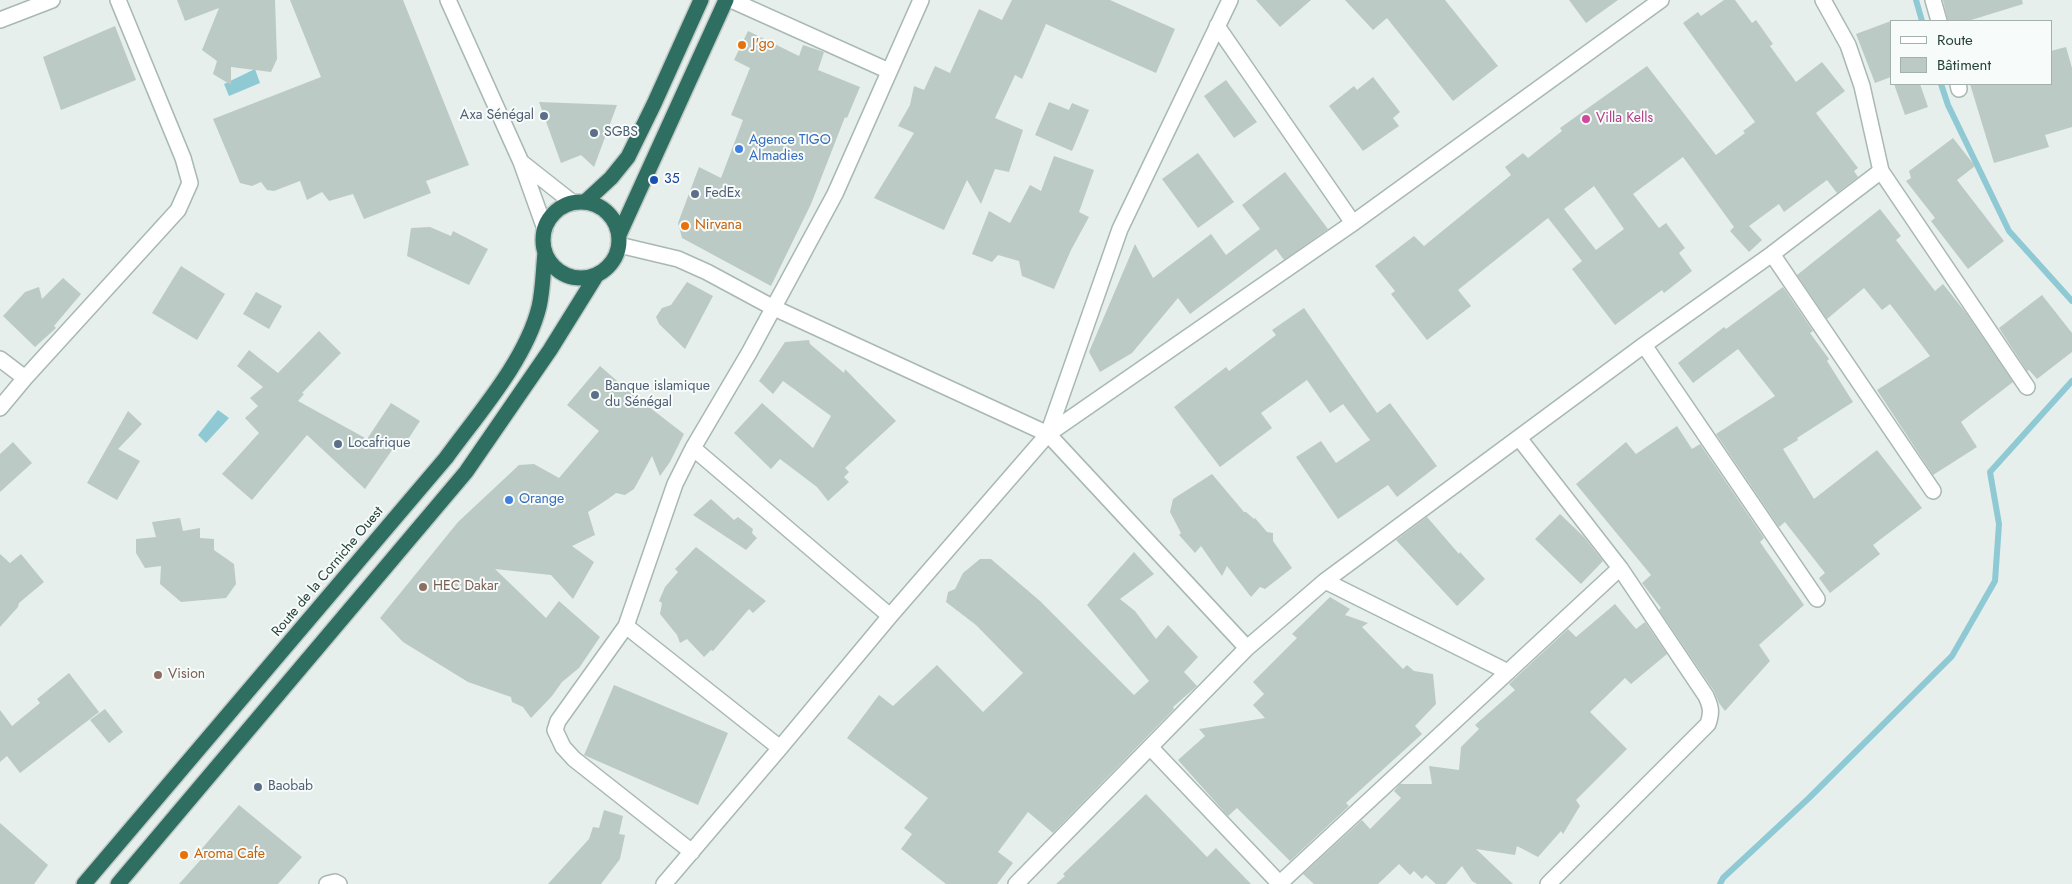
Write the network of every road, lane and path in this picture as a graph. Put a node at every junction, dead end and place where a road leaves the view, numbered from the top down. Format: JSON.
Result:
{"nodes":[{"id":1,"x":52,"y":0,"type":"edge"},
{"id":2,"x":118,"y":0,"type":"edge"},
{"id":3,"x":448,"y":0,"type":"edge"},
{"id":4,"x":701,"y":0,"type":"edge"},
{"id":5,"x":726,"y":0,"type":"edge"},
{"id":6,"x":731,"y":0,"type":"edge"},
{"id":7,"x":921,"y":0,"type":"edge"},
{"id":8,"x":1230,"y":0,"type":"edge"},
{"id":9,"x":1661,"y":0,"type":"edge"},
{"id":10,"x":1824,"y":0,"type":"edge"},
{"id":11,"x":1933,"y":0,"type":"edge"},
{"id":12,"x":0,"y":20,"type":"edge"},
{"id":13,"x":1939,"y":20,"type":"edge"},
{"id":14,"x":1217,"y":26,"type":"junction"},
{"id":15,"x":890,"y":71,"type":"junction"},
{"id":16,"x":521,"y":162,"type":"junction"},
{"id":17,"x":1881,"y":170,"type":"junction"},
{"id":18,"x":579,"y":202,"type":"junction"},
{"id":19,"x":1353,"y":223,"type":"junction"},
{"id":20,"x":545,"y":229,"type":"junction"},
{"id":21,"x":619,"y":240,"type":"junction"},
{"id":22,"x":546,"y":253,"type":"junction"},
{"id":23,"x":1772,"y":254,"type":"junction"},
{"id":24,"x":596,"y":276,"type":"junction"},
{"id":25,"x":772,"y":307,"type":"junction"},
{"id":26,"x":1644,"y":345,"type":"junction"},
{"id":27,"x":0,"y":359,"type":"edge"},
{"id":28,"x":24,"y":378,"type":"junction"},
{"id":29,"x":2027,"y":387,"type":"dead end"},
{"id":30,"x":0,"y":408,"type":"edge"},
{"id":31,"x":1048,"y":434,"type":"junction"},
{"id":32,"x":1519,"y":438,"type":"junction"},
{"id":33,"x":692,"y":448,"type":"junction"},
{"id":34,"x":1933,"y":491,"type":"dead end"},
{"id":35,"x":1620,"y":568,"type":"junction"},
{"id":36,"x":1325,"y":581,"type":"junction"},
{"id":37,"x":1817,"y":599,"type":"dead end"},
{"id":38,"x":890,"y":616,"type":"junction"},
{"id":39,"x":626,"y":626,"type":"junction"},
{"id":40,"x":1247,"y":648,"type":"junction"},
{"id":41,"x":1508,"y":672,"type":"junction"},
{"id":42,"x":1150,"y":747,"type":"junction"},
{"id":43,"x":780,"y":748,"type":"junction"},
{"id":44,"x":692,"y":852,"type":"junction"},
{"id":45,"x":84,"y":884,"type":"edge"},
{"id":46,"x":118,"y":884,"type":"edge"},
{"id":47,"x":327,"y":884,"type":"edge"},
{"id":48,"x":339,"y":884,"type":"edge"},
{"id":49,"x":664,"y":884,"type":"edge"},
{"id":50,"x":1016,"y":884,"type":"edge"},
{"id":51,"x":1280,"y":884,"type":"edge"},
{"id":52,"x":1548,"y":884,"type":"edge"}],
"edges":[{"from":1,"to":12,"type":"street"},
{"from":2,"to":28,"type":"street"},
{"from":3,"to":16,"type":"street"},
{"from":4,"to":18,"type":"highway"},
{"from":5,"to":21,"type":"highway"},
{"from":6,"to":15,"type":"street"},
{"from":7,"to":15,"type":"street"},
{"from":8,"to":14,"type":"street"},
{"from":9,"to":19,"type":"street"},
{"from":10,"to":17,"type":"street"},
{"from":11,"to":13,"type":"street"},
{"from":14,"to":19,"type":"street"},
{"from":14,"to":31,"type":"street"},
{"from":15,"to":25,"type":"street"},
{"from":16,"to":18,"type":"street"},
{"from":16,"to":20,"type":"street"},
{"from":17,"to":23,"type":"street"},
{"from":17,"to":29,"type":"street"},
{"from":18,"to":20,"type":"highway"},
{"from":18,"to":21,"type":"highway"},
{"from":19,"to":31,"type":"street"},
{"from":20,"to":22,"type":"highway"},
{"from":21,"to":24,"type":"highway"},
{"from":21,"to":25,"type":"street"},
{"from":22,"to":24,"type":"highway"},
{"from":22,"to":45,"type":"highway","name":"Route de la Corniche Ouest"},
{"from":23,"to":26,"type":"street"},
{"from":23,"to":34,"type":"street"},
{"from":24,"to":46,"type":"highway"},
{"from":25,"to":31,"type":"street"},
{"from":25,"to":33,"type":"street"},
{"from":26,"to":32,"type":"street"},
{"from":26,"to":37,"type":"street"},
{"from":27,"to":28,"type":"street"},
{"from":28,"to":30,"type":"street"},
{"from":31,"to":38,"type":"street"},
{"from":31,"to":40,"type":"street"},
{"from":32,"to":35,"type":"street"},
{"from":32,"to":36,"type":"street"},
{"from":33,"to":38,"type":"street"},
{"from":33,"to":39,"type":"street"},
{"from":35,"to":41,"type":"street"},
{"from":35,"to":52,"type":"street"},
{"from":36,"to":40,"type":"street"},
{"from":36,"to":41,"type":"street"},
{"from":38,"to":43,"type":"street"},
{"from":39,"to":43,"type":"street"},
{"from":39,"to":44,"type":"street"},
{"from":40,"to":42,"type":"street"},
{"from":41,"to":51,"type":"street"},
{"from":42,"to":50,"type":"street"},
{"from":42,"to":51,"type":"street"},
{"from":43,"to":44,"type":"street"},
{"from":44,"to":49,"type":"street"},
{"from":47,"to":48,"type":"street"}]}
